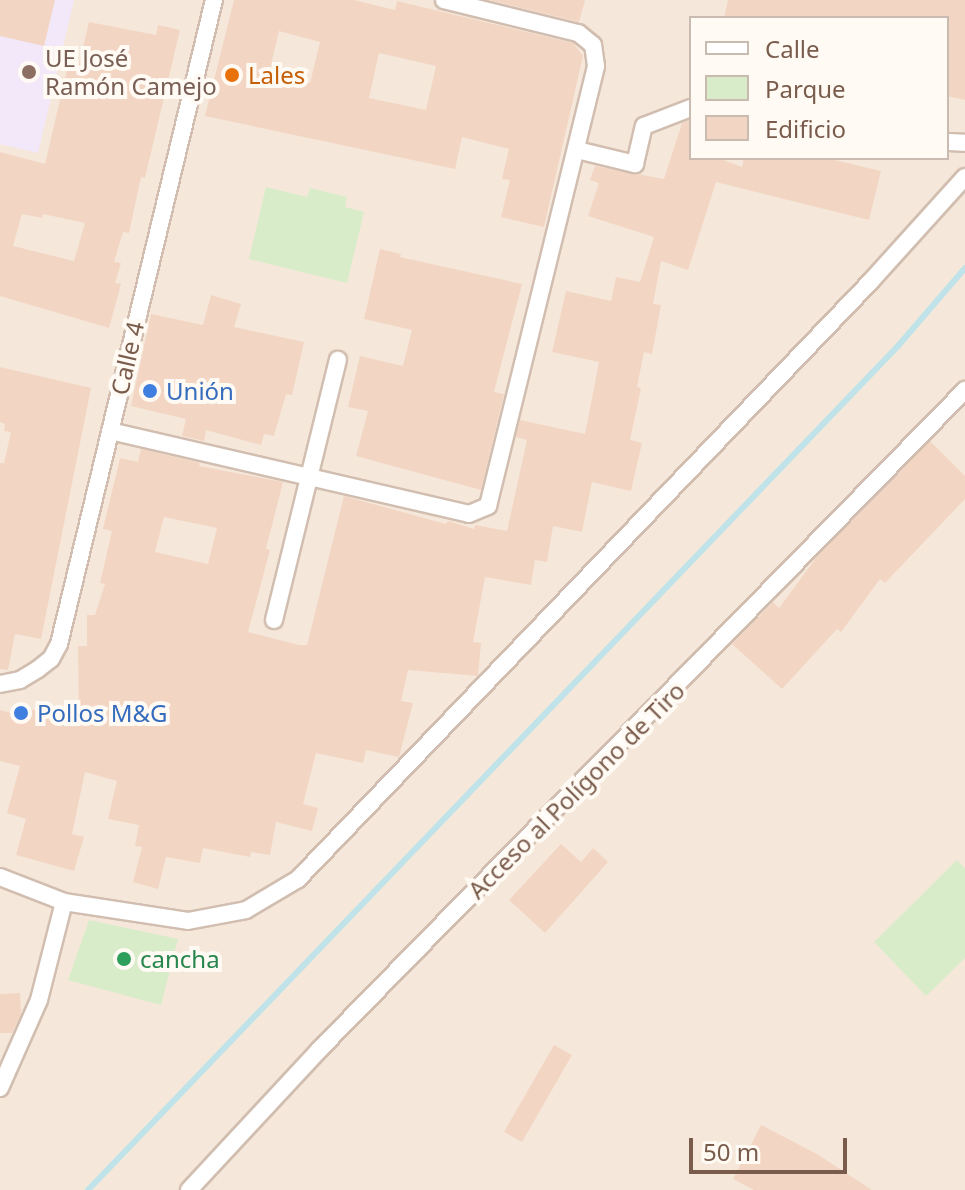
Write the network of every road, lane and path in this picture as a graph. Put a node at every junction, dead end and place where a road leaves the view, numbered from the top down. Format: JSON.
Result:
{"nodes":[{"id":1,"x":214,"y":0,"type":"edge"},
{"id":2,"x":453,"y":1,"type":"edge"},
{"id":3,"x":689,"y":109,"type":"edge"},
{"id":4,"x":577,"y":150,"type":"junction"},
{"id":5,"x":965,"y":177,"type":"edge"},
{"id":6,"x":338,"y":360,"type":"dead end"},
{"id":7,"x":965,"y":390,"type":"edge"},
{"id":8,"x":110,"y":431,"type":"junction"},
{"id":9,"x":308,"y":477,"type":"junction"},
{"id":10,"x":274,"y":620,"type":"dead end"},
{"id":11,"x":0,"y":684,"type":"edge"},
{"id":12,"x":0,"y":877,"type":"edge"},
{"id":13,"x":64,"y":902,"type":"junction"},
{"id":14,"x":0,"y":1088,"type":"edge"},
{"id":15,"x":189,"y":1190,"type":"edge"}],
"edges":[{"from":1,"to":8,"type":"street","name":"Calle 4"},
{"from":2,"to":4,"type":"street"},
{"from":3,"to":4,"type":"street"},
{"from":4,"to":9,"type":"street"},
{"from":5,"to":13,"type":"street"},
{"from":6,"to":9,"type":"street"},
{"from":7,"to":15,"type":"street","name":"Acceso al Polígono de Tiro"},
{"from":8,"to":9,"type":"street"},
{"from":8,"to":11,"type":"street","name":"Calle 4"},
{"from":9,"to":10,"type":"street"},
{"from":12,"to":13,"type":"street"},
{"from":13,"to":14,"type":"street"}]}
